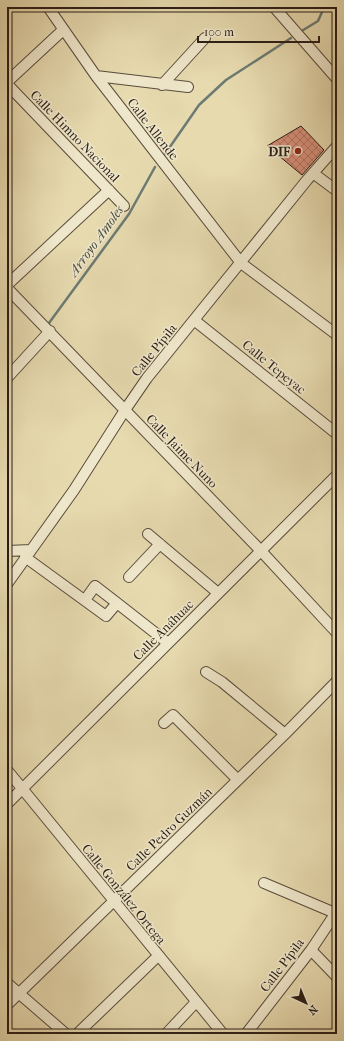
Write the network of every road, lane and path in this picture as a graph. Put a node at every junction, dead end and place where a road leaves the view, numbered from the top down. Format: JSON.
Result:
{"nodes":[{"id":1,"x":274,"y":7,"type":"edge"},
{"id":2,"x":47,"y":8,"type":"edge"},
{"id":3,"x":63,"y":30,"type":"junction"},
{"id":4,"x":205,"y":38,"type":"dead end"},
{"id":5,"x":96,"y":76,"type":"junction"},
{"id":6,"x":337,"y":79,"type":"edge"},
{"id":7,"x":7,"y":83,"type":"edge"},
{"id":8,"x":162,"y":85,"type":"junction"},
{"id":9,"x":188,"y":87,"type":"dead end"},
{"id":10,"x":337,"y":146,"type":"edge"},
{"id":11,"x":313,"y":173,"type":"junction"},
{"id":12,"x":109,"y":190,"type":"junction"},
{"id":13,"x":337,"y":191,"type":"edge"},
{"id":14,"x":124,"y":206,"type":"dead end"},
{"id":15,"x":241,"y":263,"type":"junction"},
{"id":16,"x":7,"y":285,"type":"edge"},
{"id":17,"x":7,"y":288,"type":"edge"},
{"id":18,"x":194,"y":320,"type":"junction"},
{"id":19,"x":50,"y":331,"type":"junction"},
{"id":20,"x":337,"y":335,"type":"edge"},
{"id":21,"x":7,"y":378,"type":"edge"},
{"id":22,"x":125,"y":410,"type":"junction"},
{"id":23,"x":337,"y":434,"type":"edge"},
{"id":24,"x":337,"y":475,"type":"edge"},
{"id":25,"x":148,"y":534,"type":"dead end"},
{"id":26,"x":160,"y":544,"type":"junction"},
{"id":27,"x":7,"y":551,"type":"edge"},
{"id":28,"x":262,"y":552,"type":"junction"},
{"id":29,"x":28,"y":554,"type":"junction"},
{"id":30,"x":129,"y":577,"type":"dead end"},
{"id":31,"x":7,"y":584,"type":"edge"},
{"id":32,"x":218,"y":593,"type":"junction"},
{"id":33,"x":85,"y":600,"type":"junction"},
{"id":34,"x":117,"y":603,"type":"junction"},
{"id":35,"x":337,"y":633,"type":"edge"},
{"id":36,"x":168,"y":643,"type":"junction"},
{"id":37,"x":206,"y":672,"type":"dead end"},
{"id":38,"x":337,"y":681,"type":"edge"},
{"id":39,"x":164,"y":723,"type":"dead end"},
{"id":40,"x":285,"y":734,"type":"junction"},
{"id":41,"x":7,"y":770,"type":"edge"},
{"id":42,"x":238,"y":780,"type":"junction"},
{"id":43,"x":22,"y":788,"type":"junction"},
{"id":44,"x":7,"y":804,"type":"edge"},
{"id":45,"x":264,"y":883,"type":"dead end"},
{"id":46,"x":113,"y":902,"type":"junction"},
{"id":47,"x":336,"y":912,"type":"edge"},
{"id":48,"x":311,"y":950,"type":"junction"},
{"id":49,"x":158,"y":956,"type":"junction"},
{"id":50,"x":337,"y":977,"type":"edge"},
{"id":51,"x":7,"y":983,"type":"edge"},
{"id":52,"x":19,"y":993,"type":"junction"},
{"id":53,"x":196,"y":1002,"type":"junction"},
{"id":54,"x":7,"y":1005,"type":"edge"},
{"id":55,"x":66,"y":1034,"type":"edge"},
{"id":56,"x":77,"y":1034,"type":"edge"},
{"id":57,"x":166,"y":1034,"type":"edge"},
{"id":58,"x":222,"y":1034,"type":"edge"},
{"id":59,"x":246,"y":1034,"type":"edge"}],
"edges":[{"from":1,"to":6,"type":"street"},
{"from":2,"to":3,"type":"street","name":"Calle Allende"},
{"from":3,"to":5,"type":"street","name":"Calle Allende"},
{"from":3,"to":7,"type":"street"},
{"from":4,"to":8,"type":"street"},
{"from":5,"to":8,"type":"street"},
{"from":5,"to":15,"type":"street","name":"Calle Allende"},
{"from":7,"to":12,"type":"street","name":"Calle Himno Nacional"},
{"from":8,"to":9,"type":"street"},
{"from":10,"to":11,"type":"street","name":"Calle Pípila"},
{"from":11,"to":13,"type":"street"},
{"from":11,"to":15,"type":"street","name":"Calle Pípila"},
{"from":12,"to":14,"type":"street","name":"Calle Himno Nacional"},
{"from":12,"to":16,"type":"street"},
{"from":15,"to":18,"type":"street","name":"Calle Pípila"},
{"from":15,"to":20,"type":"street","name":"Calle Allende"},
{"from":17,"to":19,"type":"street","name":"Calle Jaime Nuno"},
{"from":18,"to":22,"type":"street","name":"Calle Pípila"},
{"from":18,"to":23,"type":"street","name":"Calle Tepeyac"},
{"from":19,"to":21,"type":"street"},
{"from":19,"to":22,"type":"street","name":"Calle Jaime Nuno"},
{"from":22,"to":28,"type":"street","name":"Calle Jaime Nuno"},
{"from":22,"to":29,"type":"street","name":"Calle Pípila"},
{"from":24,"to":28,"type":"street","name":"Calle Anáhuac"},
{"from":25,"to":26,"type":"street"},
{"from":26,"to":30,"type":"street"},
{"from":26,"to":32,"type":"street"},
{"from":27,"to":29,"type":"street"},
{"from":28,"to":32,"type":"street","name":"Calle Anáhuac"},
{"from":28,"to":35,"type":"street","name":"Calle Jaime Nuno"},
{"from":29,"to":31,"type":"street","name":"Calle Pípila"},
{"from":29,"to":33,"type":"street"},
{"from":32,"to":36,"type":"street","name":"Calle Anáhuac"},
{"from":33,"to":34,"type":"street"},
{"from":33,"to":34,"type":"street"},
{"from":34,"to":36,"type":"street"},
{"from":36,"to":43,"type":"street","name":"Calle Anáhuac"},
{"from":37,"to":40,"type":"street"},
{"from":38,"to":40,"type":"street","name":"Calle Pedro Guzmán"},
{"from":39,"to":42,"type":"street"},
{"from":40,"to":42,"type":"street","name":"Calle Pedro Guzmán"},
{"from":41,"to":43,"type":"street","name":"Calle González Ortega"},
{"from":42,"to":46,"type":"street","name":"Calle Pedro Guzmán"},
{"from":43,"to":44,"type":"street","name":"Calle Anáhuac"},
{"from":43,"to":46,"type":"street","name":"Calle González Ortega"},
{"from":45,"to":47,"type":"street"},
{"from":46,"to":49,"type":"street","name":"Calle González Ortega"},
{"from":46,"to":52,"type":"street","name":"Calle Pedro Guzmán"},
{"from":47,"to":48,"type":"street","name":"Calle Pípila"},
{"from":48,"to":50,"type":"street"},
{"from":48,"to":59,"type":"street","name":"Calle Pípila"},
{"from":49,"to":53,"type":"street","name":"Calle González Ortega"},
{"from":49,"to":56,"type":"street"},
{"from":51,"to":52,"type":"street"},
{"from":52,"to":54,"type":"street","name":"Calle Pedro Guzmán"},
{"from":52,"to":55,"type":"street"},
{"from":53,"to":57,"type":"street"},
{"from":53,"to":58,"type":"street","name":"Calle González Ortega"}]}
